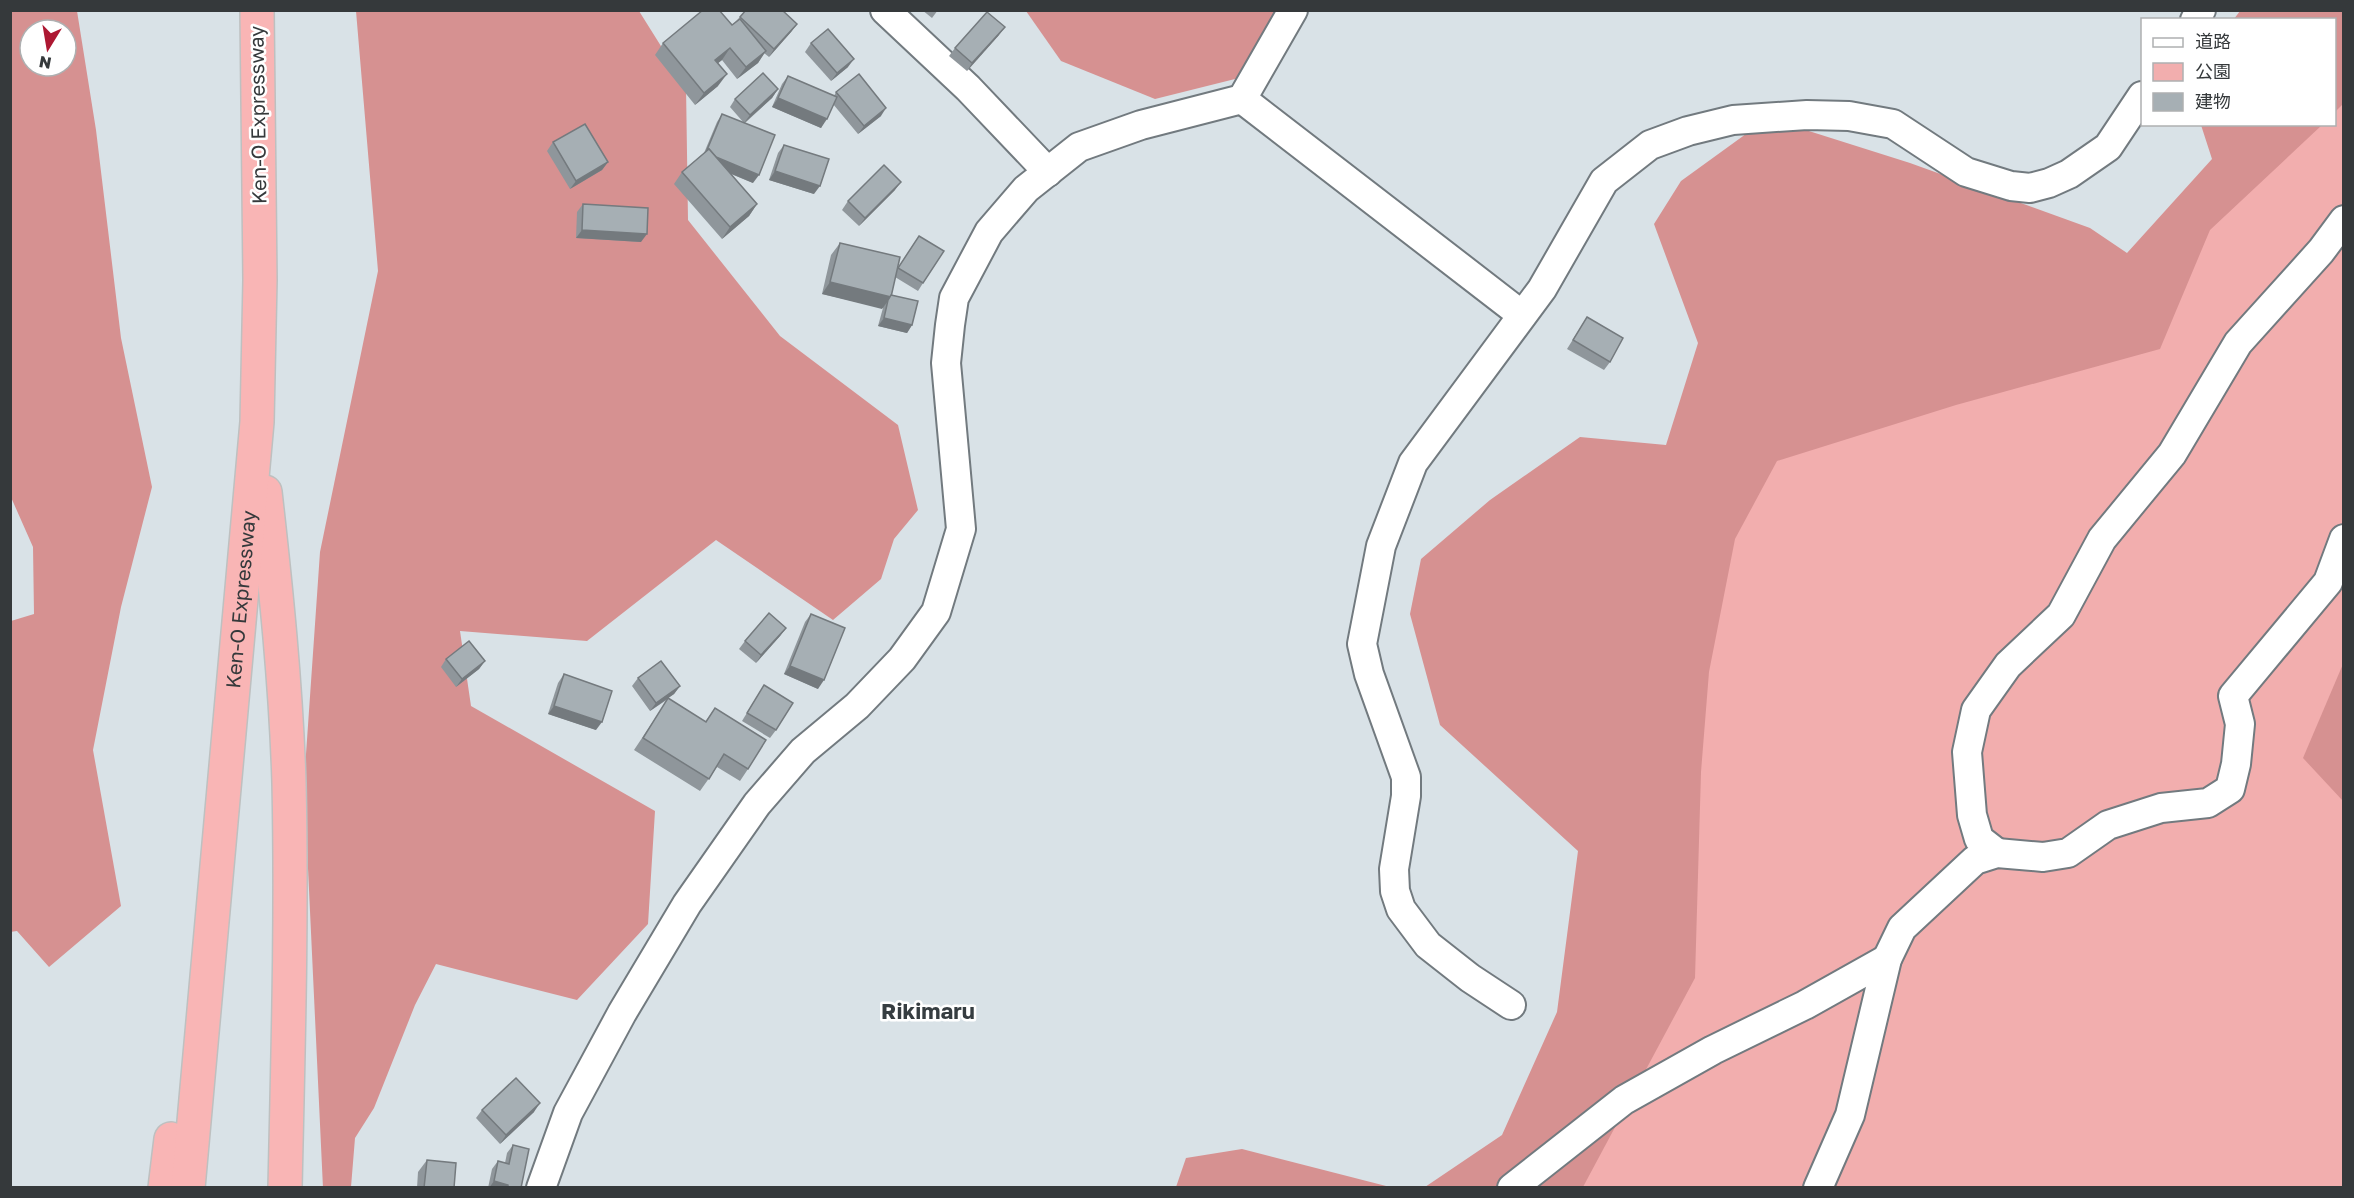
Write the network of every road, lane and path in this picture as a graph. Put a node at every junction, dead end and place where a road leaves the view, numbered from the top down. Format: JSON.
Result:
{"nodes":[{"id":1,"x":257,"y":10,"type":"edge"},
{"id":2,"x":885,"y":10,"type":"edge"},
{"id":3,"x":1293,"y":10,"type":"edge"},
{"id":4,"x":2141,"y":98,"type":"edge"},
{"id":5,"x":1242,"y":99,"type":"junction"},
{"id":6,"x":1048,"y":172,"type":"junction"},
{"id":7,"x":2343,"y":220,"type":"edge"},
{"id":8,"x":1522,"y":315,"type":"junction"},
{"id":9,"x":257,"y":422,"type":"junction"},
{"id":10,"x":2343,"y":539,"type":"edge"},
{"id":11,"x":220,"y":841,"type":"junction"},
{"id":12,"x":1996,"y":854,"type":"junction"},
{"id":13,"x":1887,"y":958,"type":"junction"},
{"id":14,"x":1511,"y":1005,"type":"dead end"},
{"id":15,"x":165,"y":1188,"type":"edge"},
{"id":16,"x":188,"y":1188,"type":"edge"},
{"id":17,"x":285,"y":1188,"type":"edge"},
{"id":18,"x":541,"y":1188,"type":"edge"},
{"id":19,"x":1512,"y":1188,"type":"edge"},
{"id":20,"x":1818,"y":1188,"type":"edge"}],
"edges":[{"from":1,"to":9,"type":"highway","name":"Ken-O Expressway"},
{"from":2,"to":6,"type":"street"},
{"from":3,"to":5,"type":"street"},
{"from":4,"to":8,"type":"street"},
{"from":5,"to":6,"type":"street"},
{"from":5,"to":8,"type":"street"},
{"from":6,"to":18,"type":"street"},
{"from":7,"to":12,"type":"street"},
{"from":8,"to":14,"type":"street"},
{"from":9,"to":11,"type":"highway","name":"Ken-O Expressway"},
{"from":9,"to":17,"type":"highway"},
{"from":10,"to":12,"type":"street"},
{"from":11,"to":15,"type":"highway"},
{"from":11,"to":16,"type":"highway","name":"Ken-O Expressway"},
{"from":12,"to":13,"type":"street"},
{"from":13,"to":19,"type":"street"},
{"from":13,"to":20,"type":"street"}]}
